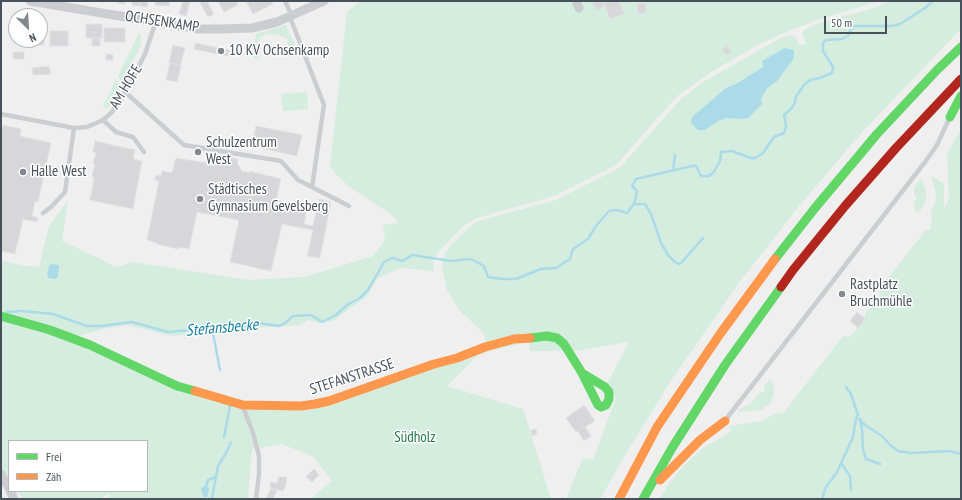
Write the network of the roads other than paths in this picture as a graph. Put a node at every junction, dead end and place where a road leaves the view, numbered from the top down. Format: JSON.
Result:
{"nodes":[{"id":1,"x":30,"y":1,"type":"edge"},
{"id":2,"x":285,"y":1,"type":"edge"},
{"id":3,"x":324,"y":1,"type":"edge"},
{"id":4,"x":63,"y":4,"type":"edge"},
{"id":5,"x":291,"y":16,"type":"junction"},
{"id":6,"x":156,"y":21,"type":"junction"},
{"id":7,"x":961,"y":47,"type":"edge"},
{"id":8,"x":961,"y":79,"type":"edge"},
{"id":9,"x":125,"y":92,"type":"junction"},
{"id":10,"x":961,"y":96,"type":"edge"},
{"id":11,"x":1,"y":114,"type":"edge"},
{"id":12,"x":950,"y":117,"type":"joint"},
{"id":13,"x":103,"y":120,"type":"junction"},
{"id":14,"x":74,"y":128,"type":"junction"},
{"id":15,"x":144,"y":152,"type":"dead end"},
{"id":16,"x":312,"y":187,"type":"junction"},
{"id":17,"x":349,"y":206,"type":"dead end"},
{"id":18,"x":43,"y":213,"type":"dead end"},
{"id":19,"x":1,"y":316,"type":"edge"},
{"id":20,"x":582,"y":374,"type":"dead end"},
{"id":21,"x":243,"y":405,"type":"junction"},
{"id":22,"x":725,"y":421,"type":"joint"},
{"id":23,"x":1,"y":474,"type":"edge"},
{"id":24,"x":8,"y":486,"type":"edge"},
{"id":25,"x":643,"y":498,"type":"edge"},
{"id":26,"x":256,"y":499,"type":"edge"},
{"id":27,"x":619,"y":499,"type":"edge"}],
"edges":[{"from":1,"to":4,"type":"street","name":"OCHSENKAMP"},
{"from":2,"to":5,"type":"lane"},
{"from":3,"to":5,"type":"street","name":"OCHSENKAMP"},
{"from":4,"to":6,"type":"street","name":"OCHSENKAMP"},
{"from":5,"to":6,"type":"street","name":"OCHSENKAMP"},
{"from":5,"to":16,"type":"lane"},
{"from":6,"to":9,"type":"lane","name":"AM HOFE"},
{"from":7,"to":27,"type":"main road"},
{"from":8,"to":25,"type":"main road"},
{"from":9,"to":13,"type":"lane","name":"AM HOFE"},
{"from":9,"to":16,"type":"lane"},
{"from":10,"to":12,"type":"main road"},
{"from":11,"to":14,"type":"lane","name":"AM HOFE"},
{"from":12,"to":22,"type":"lane"},
{"from":13,"to":14,"type":"lane","name":"AM HOFE"},
{"from":13,"to":15,"type":"lane"},
{"from":14,"to":18,"type":"lane"},
{"from":16,"to":17,"type":"lane"},
{"from":19,"to":21,"type":"main road","name":"STEFANSTRASSE"},
{"from":20,"to":21,"type":"main road","name":"STEFANSTRASSE"},
{"from":21,"to":26,"type":"lane"},
{"from":22,"to":25,"type":"main road"},
{"from":23,"to":24,"type":"street"}]}
